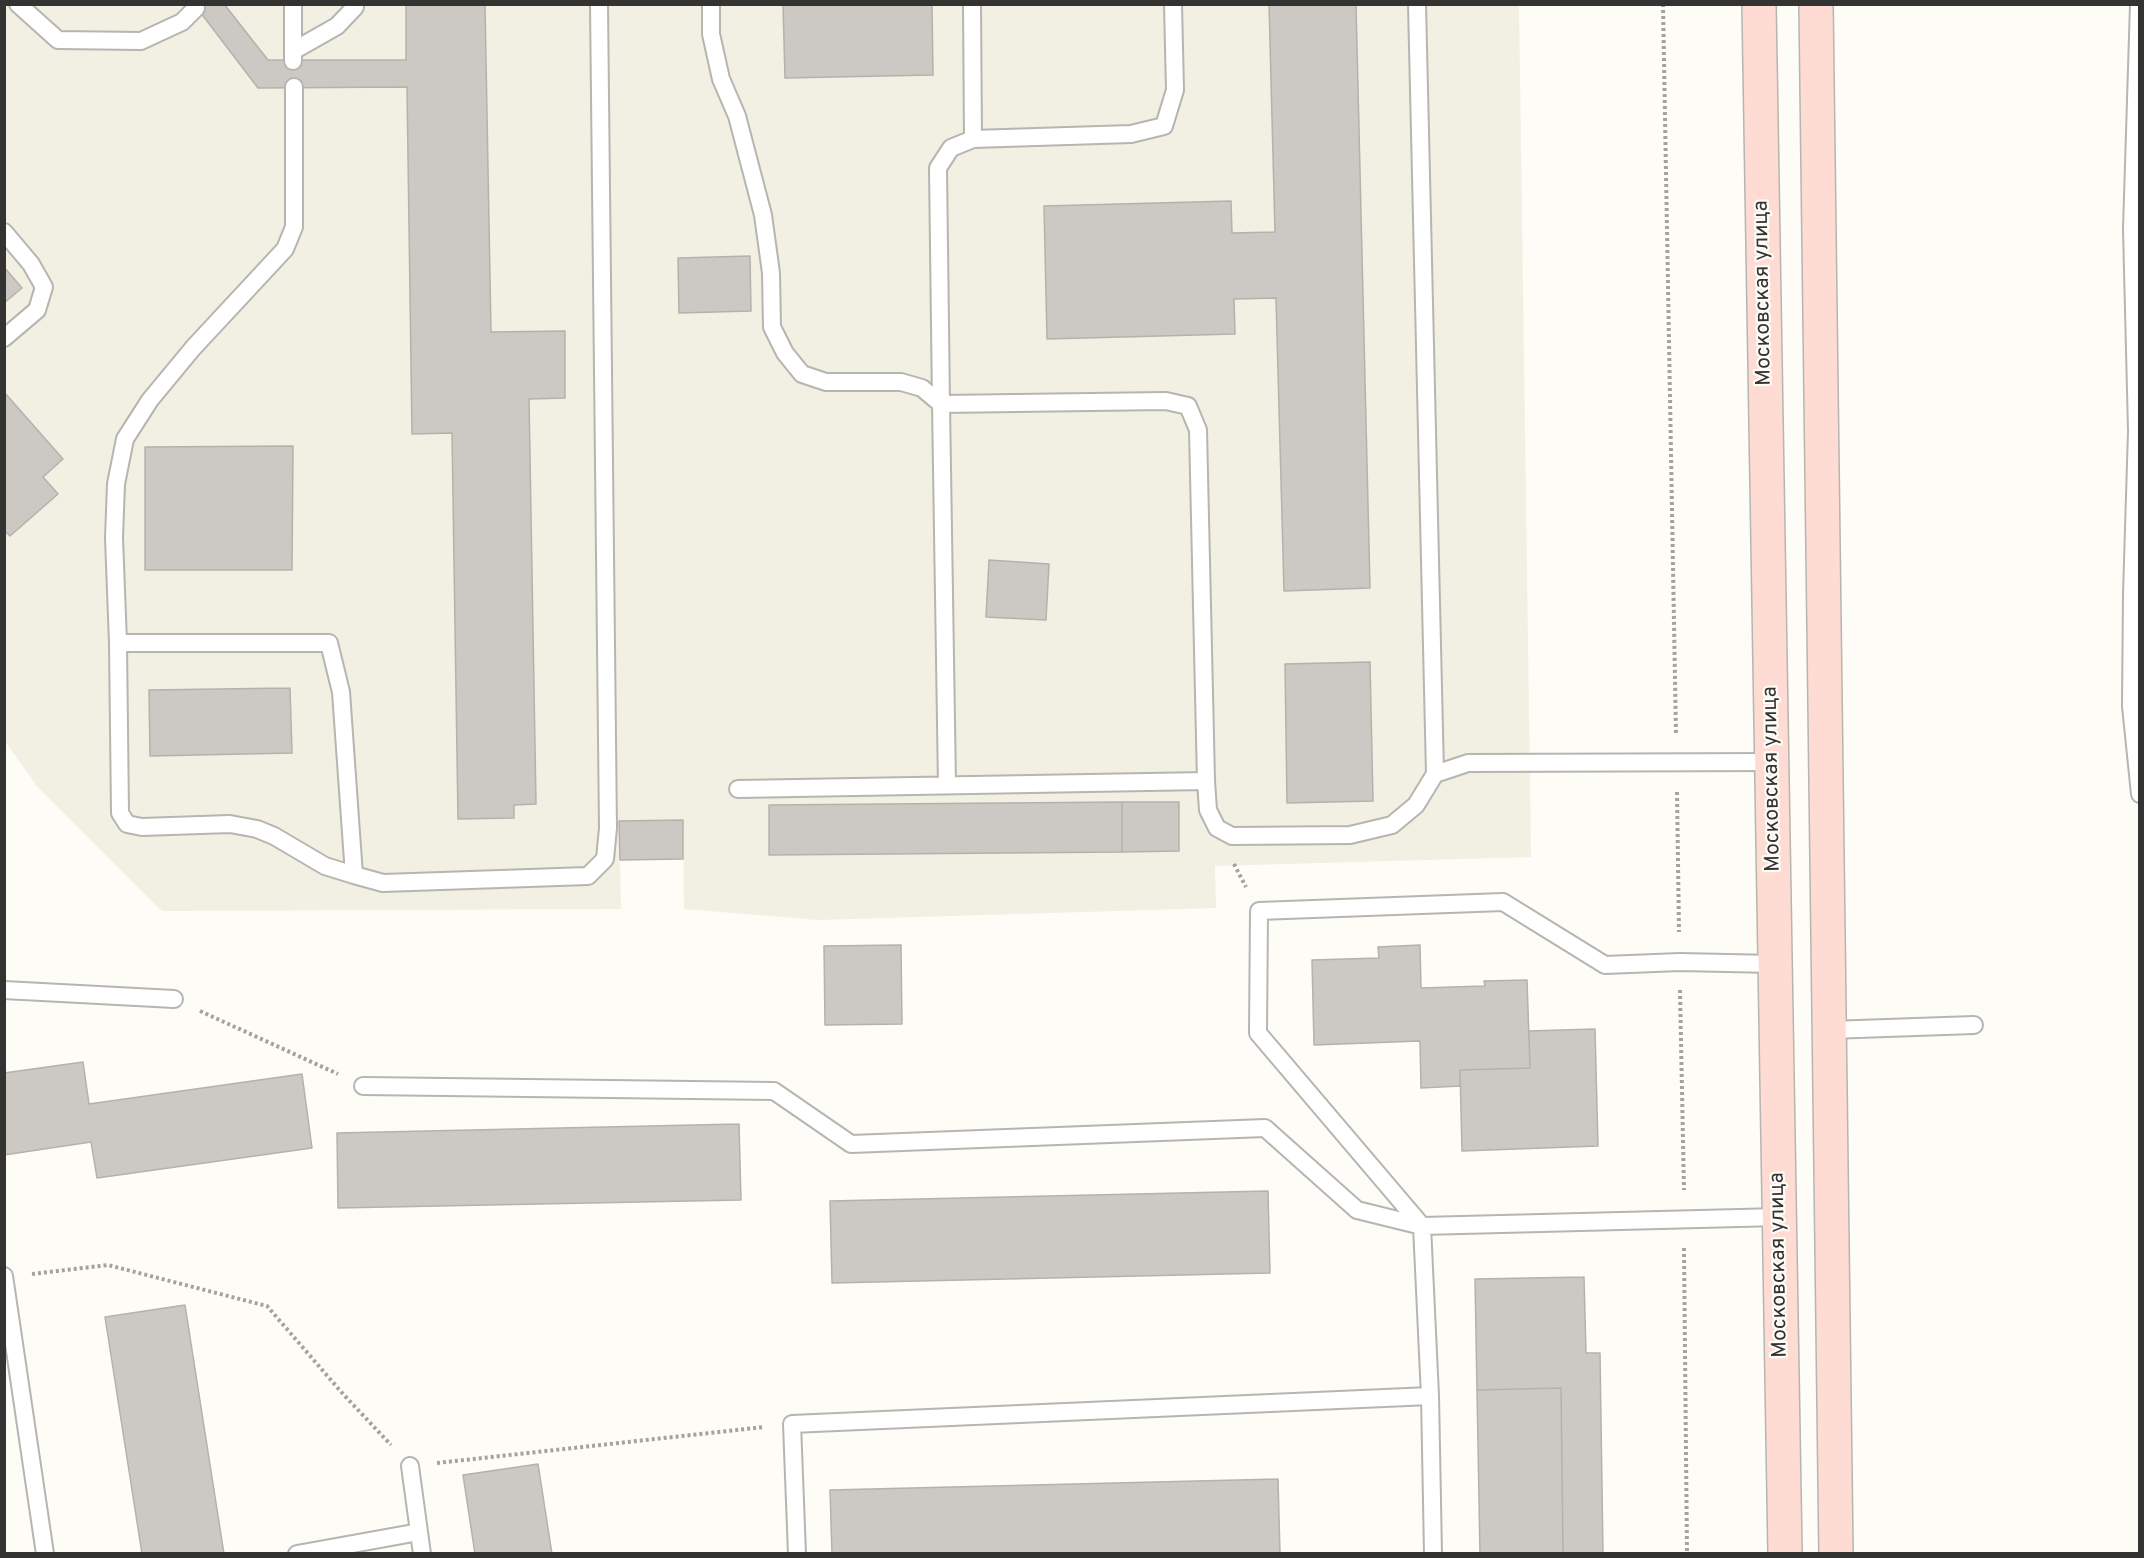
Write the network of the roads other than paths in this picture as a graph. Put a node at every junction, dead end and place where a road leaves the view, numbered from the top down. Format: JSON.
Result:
{"nodes":[{"id":1,"x":18,"y":4,"type":"edge"},
{"id":2,"x":293,"y":4,"type":"edge"},
{"id":3,"x":355,"y":4,"type":"edge"},
{"id":4,"x":599,"y":4,"type":"edge"},
{"id":5,"x":711,"y":4,"type":"edge"},
{"id":6,"x":972,"y":4,"type":"edge"},
{"id":7,"x":1173,"y":4,"type":"edge"},
{"id":8,"x":1417,"y":4,"type":"edge"},
{"id":9,"x":1759,"y":4,"type":"edge"},
{"id":10,"x":1816,"y":4,"type":"edge"},
{"id":11,"x":2139,"y":4,"type":"edge"},
{"id":12,"x":196,"y":8,"type":"dead end"},
{"id":13,"x":294,"y":87,"type":"dead end"},
{"id":14,"x":973,"y":139,"type":"junction"},
{"id":15,"x":2136,"y":230,"type":"edge"},
{"id":16,"x":4,"y":232,"type":"edge"},
{"id":17,"x":4,"y":338,"type":"edge"},
{"id":18,"x":941,"y":404,"type":"junction"},
{"id":19,"x":2138,"y":432,"type":"edge"},
{"id":20,"x":2136,"y":595,"type":"edge"},
{"id":21,"x":118,"y":642,"type":"junction"},
{"id":22,"x":1773,"y":762,"type":"junction"},
{"id":23,"x":1435,"y":774,"type":"junction"},
{"id":24,"x":1206,"y":781,"type":"junction"},
{"id":25,"x":947,"y":785,"type":"junction"},
{"id":26,"x":738,"y":789,"type":"dead end"},
{"id":27,"x":2139,"y":794,"type":"edge"},
{"id":28,"x":354,"y":875,"type":"junction"},
{"id":29,"x":1775,"y":964,"type":"junction"},
{"id":30,"x":4,"y":990,"type":"edge"},
{"id":31,"x":174,"y":999,"type":"road end"},
{"id":32,"x":1974,"y":1025,"type":"dead end"},
{"id":33,"x":1829,"y":1030,"type":"junction"},
{"id":34,"x":363,"y":1086,"type":"road end"},
{"id":35,"x":1779,"y":1217,"type":"junction"},
{"id":36,"x":1422,"y":1226,"type":"junction"},
{"id":37,"x":5,"y":1276,"type":"edge"},
{"id":38,"x":1430,"y":1396,"type":"junction"},
{"id":39,"x":410,"y":1466,"type":"road end"},
{"id":40,"x":419,"y":1532,"type":"junction"},
{"id":41,"x":45,"y":1554,"type":"edge"},
{"id":42,"x":297,"y":1554,"type":"edge"},
{"id":43,"x":422,"y":1554,"type":"edge"},
{"id":44,"x":797,"y":1554,"type":"edge"},
{"id":45,"x":1433,"y":1554,"type":"edge"},
{"id":46,"x":1785,"y":1554,"type":"edge"},
{"id":47,"x":1836,"y":1554,"type":"edge"}],
"edges":[{"from":1,"to":12,"type":"lane"},
{"from":2,"to":3,"type":"lane"},
{"from":4,"to":28,"type":"lane"},
{"from":5,"to":18,"type":"lane"},
{"from":6,"to":14,"type":"lane"},
{"from":7,"to":14,"type":"lane"},
{"from":8,"to":23,"type":"lane"},
{"from":9,"to":22,"type":"main road","name":"Московская улица"},
{"from":10,"to":33,"type":"main road"},
{"from":11,"to":15,"type":"lane"},
{"from":13,"to":21,"type":"lane"},
{"from":14,"to":18,"type":"lane"},
{"from":15,"to":19,"type":"lane"},
{"from":16,"to":17,"type":"lane"},
{"from":18,"to":24,"type":"lane"},
{"from":18,"to":25,"type":"lane"},
{"from":19,"to":20,"type":"lane"},
{"from":20,"to":27,"type":"lane"},
{"from":21,"to":28,"type":"lane"},
{"from":21,"to":28,"type":"lane"},
{"from":22,"to":23,"type":"lane"},
{"from":22,"to":29,"type":"main road","name":"Московская улица"},
{"from":23,"to":24,"type":"lane"},
{"from":24,"to":25,"type":"lane"},
{"from":25,"to":26,"type":"lane"},
{"from":29,"to":35,"type":"main road","name":"Московская улица"},
{"from":29,"to":36,"type":"lane"},
{"from":30,"to":31,"type":"lane"},
{"from":32,"to":33,"type":"lane"},
{"from":33,"to":47,"type":"main road"},
{"from":34,"to":36,"type":"lane"},
{"from":35,"to":36,"type":"lane"},
{"from":35,"to":46,"type":"main road","name":"Московская улица"},
{"from":36,"to":38,"type":"lane"},
{"from":37,"to":41,"type":"lane"},
{"from":38,"to":44,"type":"lane"},
{"from":38,"to":45,"type":"lane"},
{"from":39,"to":40,"type":"lane"},
{"from":40,"to":42,"type":"lane"},
{"from":40,"to":43,"type":"lane"}]}
